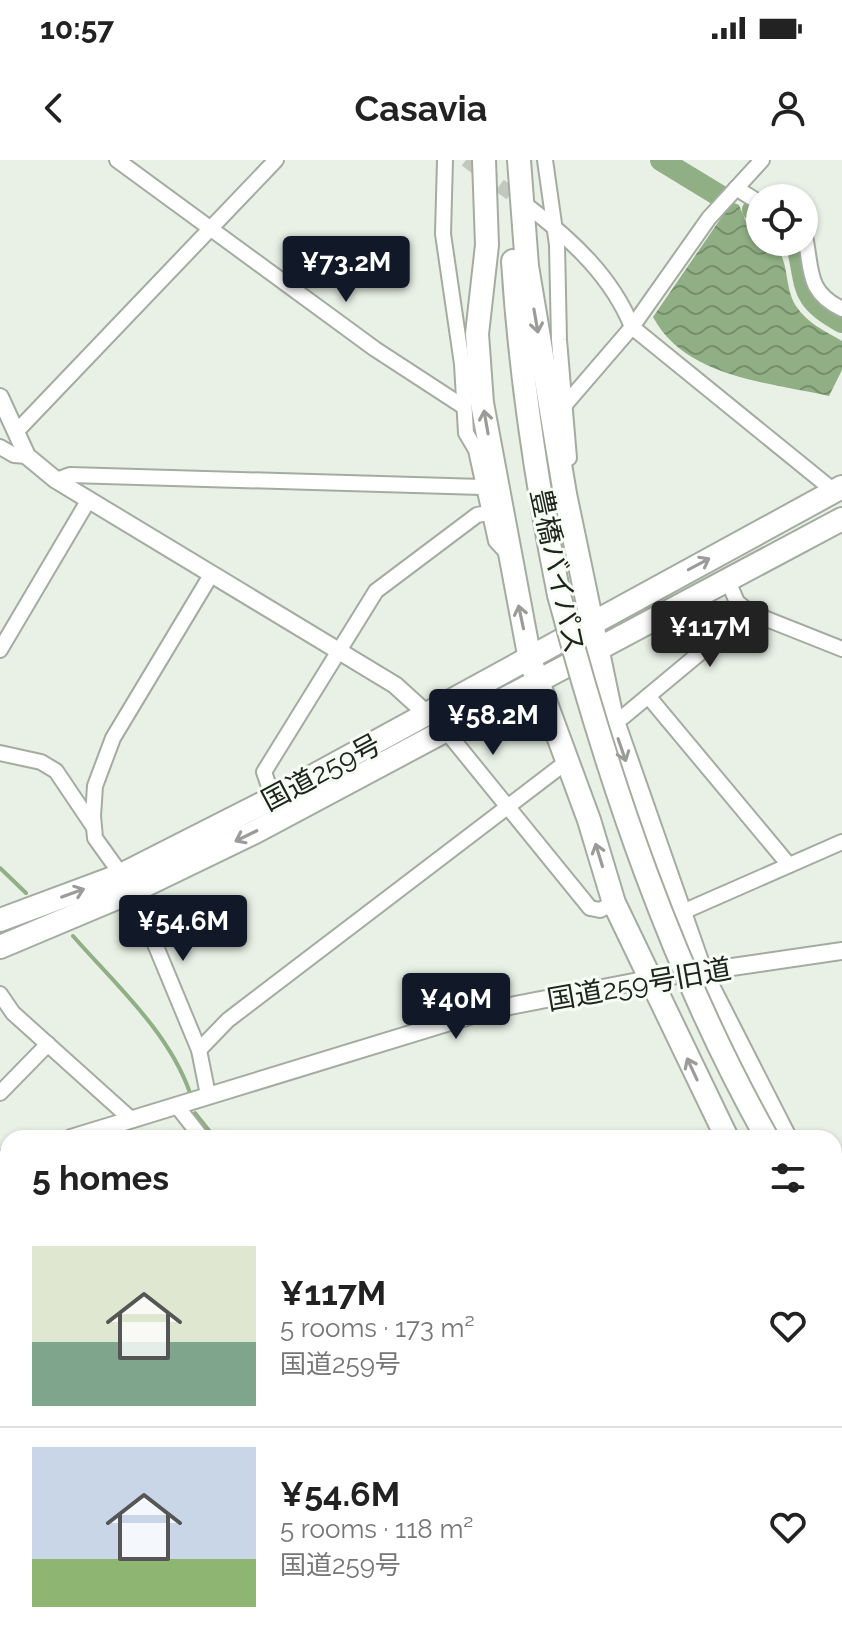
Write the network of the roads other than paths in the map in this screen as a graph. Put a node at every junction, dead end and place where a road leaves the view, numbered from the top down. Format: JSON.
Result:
{"nodes":[{"id":1,"x":117,"y":160,"type":"edge"},
{"id":2,"x":276,"y":160,"type":"edge"},
{"id":3,"x":445,"y":160,"type":"edge"},
{"id":4,"x":484,"y":160,"type":"edge"},
{"id":5,"x":507,"y":160,"type":"edge"},
{"id":6,"x":519,"y":160,"type":"edge"},
{"id":7,"x":545,"y":160,"type":"edge"},
{"id":8,"x":762,"y":160,"type":"edge"},
{"id":9,"x":736,"y":188,"type":"junction"},
{"id":10,"x":746,"y":194,"type":"edge"},
{"id":11,"x":530,"y":208,"type":"tunnel mouth"},
{"id":12,"x":552,"y":225,"type":"junction"},
{"id":13,"x":209,"y":227,"type":"junction"},
{"id":14,"x":808,"y":256,"type":"edge"},
{"id":15,"x":842,"y":309,"type":"edge"},
{"id":16,"x":632,"y":327,"type":"junction"},
{"id":17,"x":0,"y":397,"type":"edge"},
{"id":18,"x":564,"y":406,"type":"junction"},
{"id":19,"x":464,"y":407,"type":"junction"},
{"id":20,"x":16,"y":432,"type":"junction"},
{"id":21,"x":0,"y":447,"type":"edge"},
{"id":22,"x":27,"y":456,"type":"junction"},
{"id":23,"x":56,"y":480,"type":"junction"},
{"id":24,"x":482,"y":487,"type":"junction"},
{"id":25,"x":838,"y":489,"type":"edge"},
{"id":26,"x":565,"y":494,"type":"junction"},
{"id":27,"x":88,"y":501,"type":"junction"},
{"id":28,"x":488,"y":513,"type":"junction"},
{"id":29,"x":842,"y":519,"type":"edge"},
{"id":30,"x":508,"y":554,"type":"junction"},
{"id":31,"x":211,"y":575,"type":"junction"},
{"id":32,"x":728,"y":581,"type":"junction"},
{"id":33,"x":749,"y":612,"type":"junction"},
{"id":34,"x":589,"y":623,"type":"junction"},
{"id":35,"x":597,"y":647,"type":"junction"},
{"id":36,"x":842,"y":649,"type":"edge"},
{"id":37,"x":0,"y":650,"type":"edge"},
{"id":38,"x":339,"y":652,"type":"junction"},
{"id":39,"x":533,"y":670,"type":"junction"},
{"id":40,"x":648,"y":696,"type":"junction"},
{"id":41,"x":428,"y":715,"type":"junction"},
{"id":42,"x":612,"y":719,"type":"junction"},
{"id":43,"x":446,"y":731,"type":"junction"},
{"id":44,"x":0,"y":753,"type":"edge"},
{"id":45,"x":565,"y":763,"type":"junction"},
{"id":46,"x":273,"y":798,"type":"junction"},
{"id":47,"x":510,"y":807,"type":"junction"},
{"id":48,"x":93,"y":826,"type":"junction"},
{"id":49,"x":842,"y":842,"type":"edge"},
{"id":50,"x":789,"y":865,"type":"junction"},
{"id":51,"x":127,"y":883,"type":"junction"},
{"id":52,"x":614,"y":903,"type":"junction"},
{"id":53,"x":678,"y":914,"type":"junction"},
{"id":54,"x":0,"y":920,"type":"edge"},
{"id":55,"x":0,"y":947,"type":"edge"},
{"id":56,"x":842,"y":951,"type":"edge"},
{"id":57,"x":701,"y":973,"type":"junction"},
{"id":58,"x":649,"y":979,"type":"junction"},
{"id":59,"x":0,"y":994,"type":"edge"},
{"id":60,"x":48,"y":1044,"type":"junction"},
{"id":61,"x":199,"y":1050,"type":"junction"},
{"id":62,"x":0,"y":1093,"type":"edge"},
{"id":63,"x":208,"y":1095,"type":"junction"},
{"id":64,"x":176,"y":1105,"type":"junction"},
{"id":65,"x":132,"y":1120,"type":"junction"},
{"id":66,"x":98,"y":1130,"type":"edge"},
{"id":67,"x":196,"y":1130,"type":"edge"},
{"id":68,"x":723,"y":1130,"type":"edge"},
{"id":69,"x":777,"y":1130,"type":"edge"},
{"id":70,"x":777,"y":1130,"type":"edge"}],
"edges":[{"from":1,"to":13,"type":"street"},
{"from":2,"to":13,"type":"street"},
{"from":3,"to":19,"type":"street"},
{"from":30,"to":4,"type":"highway","one_way":true},
{"from":5,"to":69,"type":"highway","name":"豊橋バイパス","bridge":true},
{"from":6,"to":26,"type":"highway","one_way":true},
{"from":7,"to":12,"type":"street"},
{"from":8,"to":9,"type":"street"},
{"from":9,"to":10,"type":"street"},
{"from":9,"to":16,"type":"street"},
{"from":11,"to":12,"type":"street"},
{"from":12,"to":16,"type":"street"},
{"from":12,"to":18,"type":"street"},
{"from":13,"to":19,"type":"street"},
{"from":13,"to":20,"type":"street"},
{"from":14,"to":15,"type":"street"},
{"from":16,"to":18,"type":"street"},
{"from":16,"to":25,"type":"street"},
{"from":17,"to":20,"type":"street"},
{"from":18,"to":26,"type":"street"},
{"from":19,"to":24,"type":"street"},
{"from":20,"to":22,"type":"street"},
{"from":21,"to":22,"type":"street"},
{"from":22,"to":23,"type":"street"},
{"from":23,"to":24,"type":"street"},
{"from":23,"to":27,"type":"street"},
{"from":24,"to":28,"type":"street"},
{"from":34,"to":25,"type":"highway","name":"国道259号","one_way":true},
{"from":26,"to":34,"type":"highway"},
{"from":27,"to":31,"type":"street"},
{"from":27,"to":37,"type":"street"},
{"from":28,"to":30,"type":"street"},
{"from":28,"to":38,"type":"street"},
{"from":29,"to":32,"type":"highway","name":"国道259号"},
{"from":39,"to":30,"type":"highway","one_way":true},
{"from":31,"to":38,"type":"street"},
{"from":31,"to":48,"type":"street"},
{"from":32,"to":33,"type":"street"},
{"from":32,"to":35,"type":"highway","name":"国道259号"},
{"from":33,"to":36,"type":"street"},
{"from":33,"to":40,"type":"street"},
{"from":34,"to":35,"type":"highway"},
{"from":34,"to":39,"type":"highway","name":"国道259号"},
{"from":35,"to":39,"type":"highway","name":"国道259号"},
{"from":35,"to":42,"type":"highway"},
{"from":38,"to":41,"type":"street"},
{"from":38,"to":46,"type":"street"},
{"from":39,"to":41,"type":"highway","name":"国道259号"},
{"from":39,"to":43,"type":"highway","name":"国道259号"},
{"from":39,"to":45,"type":"highway"},
{"from":40,"to":42,"type":"street"},
{"from":40,"to":50,"type":"street"},
{"from":41,"to":46,"type":"highway","name":"国道259号"},
{"from":42,"to":53,"type":"highway","one_way":true},
{"from":43,"to":47,"type":"street"},
{"from":43,"to":51,"type":"highway","name":"国道259号","one_way":true},
{"from":44,"to":48,"type":"street"},
{"from":45,"to":47,"type":"street"},
{"from":52,"to":45,"type":"highway","one_way":true},
{"from":46,"to":51,"type":"highway","name":"国道259号"},
{"from":47,"to":52,"type":"street"},
{"from":47,"to":61,"type":"street"},
{"from":48,"to":51,"type":"street"},
{"from":49,"to":50,"type":"street"},
{"from":50,"to":53,"type":"street"},
{"from":54,"to":51,"type":"highway","name":"国道259号","one_way":true},
{"from":51,"to":55,"type":"highway","name":"国道259号"},
{"from":51,"to":61,"type":"street"},
{"from":52,"to":58,"type":"highway"},
{"from":53,"to":57,"type":"highway"},
{"from":56,"to":57,"type":"street","name":"国道259号旧道"},
{"from":57,"to":58,"type":"street","name":"国道259号旧道"},
{"from":57,"to":70,"type":"highway"},
{"from":58,"to":63,"type":"street","name":"国道259号旧道"},
{"from":68,"to":58,"type":"highway","one_way":true},
{"from":59,"to":60,"type":"street"},
{"from":60,"to":62,"type":"street"},
{"from":60,"to":65,"type":"street"},
{"from":61,"to":63,"type":"street"},
{"from":63,"to":64,"type":"street","name":"国道259号旧道"},
{"from":64,"to":65,"type":"street","name":"国道259号旧道"},
{"from":64,"to":67,"type":"street"},
{"from":65,"to":66,"type":"street","name":"国道259号旧道"}]}
